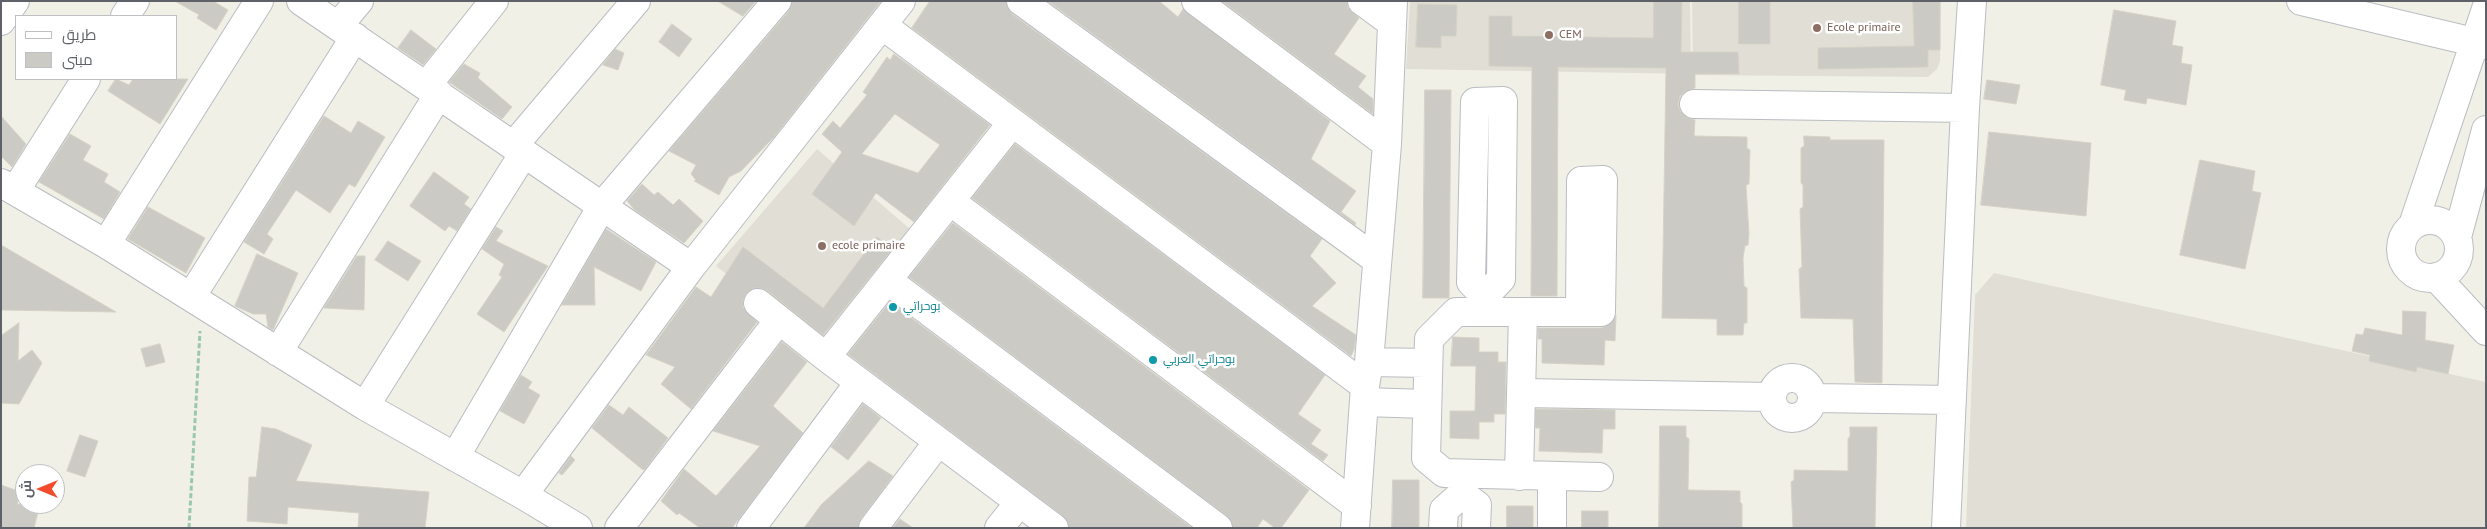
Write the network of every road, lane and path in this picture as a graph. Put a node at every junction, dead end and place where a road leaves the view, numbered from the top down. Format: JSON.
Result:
{"nodes":[{"id":1,"x":15,"y":1,"type":"edge"},
{"id":2,"x":135,"y":1,"type":"edge"},
{"id":3,"x":259,"y":1,"type":"edge"},
{"id":4,"x":301,"y":1,"type":"edge"},
{"id":5,"x":359,"y":1,"type":"edge"},
{"id":6,"x":494,"y":1,"type":"edge"},
{"id":7,"x":636,"y":1,"type":"edge"},
{"id":8,"x":777,"y":1,"type":"edge"},
{"id":9,"x":901,"y":1,"type":"edge"},
{"id":10,"x":1021,"y":1,"type":"edge"},
{"id":11,"x":1196,"y":1,"type":"edge"},
{"id":12,"x":1362,"y":1,"type":"edge"},
{"id":13,"x":1972,"y":1,"type":"edge"},
{"id":14,"x":2301,"y":1,"type":"edge"},
{"id":15,"x":2486,"y":9,"type":"edge"},
{"id":16,"x":1392,"y":12,"type":"edge"},
{"id":17,"x":127,"y":15,"type":"edge"},
{"id":18,"x":1,"y":21,"type":"edge"},
{"id":19,"x":882,"y":26,"type":"junction"},
{"id":20,"x":346,"y":32,"type":"junction"},
{"id":21,"x":2481,"y":44,"type":"edge"},
{"id":22,"x":85,"y":80,"type":"edge"},
{"id":23,"x":433,"y":90,"type":"junction"},
{"id":24,"x":1694,"y":104,"type":"dead end"},
{"id":25,"x":1964,"y":108,"type":"junction"},
{"id":26,"x":1012,"y":123,"type":"junction"},
{"id":27,"x":2486,"y":130,"type":"edge"},
{"id":28,"x":1387,"y":144,"type":"junction"},
{"id":29,"x":519,"y":149,"type":"junction"},
{"id":30,"x":8,"y":187,"type":"edge"},
{"id":31,"x":950,"y":201,"type":"junction"},
{"id":32,"x":602,"y":206,"type":"junction"},
{"id":33,"x":2413,"y":225,"type":"junction"},
{"id":34,"x":2457,"y":237,"type":"junction"},
{"id":35,"x":106,"y":244,"type":"junction"},
{"id":36,"x":1377,"y":260,"type":"junction"},
{"id":37,"x":691,"y":268,"type":"junction"},
{"id":38,"x":2436,"y":277,"type":"junction"},
{"id":39,"x":887,"y":280,"type":"junction"},
{"id":40,"x":196,"y":301,"type":"junction"},
{"id":41,"x":758,"y":303,"type":"dead end"},
{"id":42,"x":1485,"y":304,"type":"junction"},
{"id":43,"x":1523,"y":312,"type":"junction"},
{"id":44,"x":1580,"y":312,"type":"dead end"},
{"id":45,"x":780,"y":320,"type":"junction"},
{"id":46,"x":2486,"y":331,"type":"edge"},
{"id":47,"x":278,"y":352,"type":"junction"},
{"id":48,"x":826,"y":357,"type":"junction"},
{"id":49,"x":1428,"y":363,"type":"junction"},
{"id":50,"x":860,"y":383,"type":"junction"},
{"id":51,"x":1366,"y":384,"type":"junction"},
{"id":52,"x":1521,"y":393,"type":"junction"},
{"id":53,"x":1952,"y":400,"type":"junction"},
{"id":54,"x":1426,"y":404,"type":"junction"},
{"id":55,"x":365,"y":406,"type":"junction"},
{"id":56,"x":938,"y":442,"type":"junction"},
{"id":57,"x":455,"y":456,"type":"junction"},
{"id":58,"x":1519,"y":476,"type":"junction"},
{"id":59,"x":1552,"y":477,"type":"junction"},
{"id":60,"x":1599,"y":477,"type":"dead end"},
{"id":61,"x":1462,"y":484,"type":"junction"},
{"id":62,"x":523,"y":495,"type":"junction"},
{"id":63,"x":1018,"y":502,"type":"junction"},
{"id":64,"x":1356,"y":517,"type":"edge"},
{"id":65,"x":190,"y":528,"type":"edge"},
{"id":66,"x":578,"y":528,"type":"edge"},
{"id":67,"x":619,"y":528,"type":"edge"},
{"id":68,"x":751,"y":528,"type":"edge"},
{"id":69,"x":873,"y":528,"type":"edge"},
{"id":70,"x":999,"y":528,"type":"edge"},
{"id":71,"x":1054,"y":528,"type":"edge"},
{"id":72,"x":1218,"y":528,"type":"edge"},
{"id":73,"x":1443,"y":528,"type":"edge"},
{"id":74,"x":1476,"y":528,"type":"edge"},
{"id":75,"x":1552,"y":528,"type":"edge"},
{"id":76,"x":1946,"y":528,"type":"edge"}],
"edges":[{"from":1,"to":18,"type":"street"},
{"from":2,"to":17,"type":"street"},
{"from":3,"to":35,"type":"street"},
{"from":4,"to":20,"type":"street"},
{"from":5,"to":20,"type":"street"},
{"from":6,"to":23,"type":"street"},
{"from":7,"to":29,"type":"street"},
{"from":8,"to":32,"type":"street"},
{"from":9,"to":19,"type":"street"},
{"from":10,"to":36,"type":"street"},
{"from":11,"to":28,"type":"street"},
{"from":12,"to":16,"type":"street"},
{"from":13,"to":25,"type":"street"},
{"from":14,"to":21,"type":"street"},
{"from":15,"to":21,"type":"street"},
{"from":16,"to":28,"type":"street"},
{"from":19,"to":26,"type":"street"},
{"from":19,"to":37,"type":"street"},
{"from":20,"to":23,"type":"street"},
{"from":20,"to":40,"type":"street"},
{"from":21,"to":33,"type":"street"},
{"from":22,"to":30,"type":"street"},
{"from":23,"to":29,"type":"street"},
{"from":23,"to":47,"type":"street"},
{"from":24,"to":25,"type":"street"},
{"from":25,"to":53,"type":"street"},
{"from":26,"to":31,"type":"street"},
{"from":26,"to":51,"type":"street"},
{"from":27,"to":34,"type":"street"},
{"from":28,"to":36,"type":"street"},
{"from":29,"to":32,"type":"street"},
{"from":29,"to":55,"type":"street"},
{"from":30,"to":35,"type":"street"},
{"from":31,"to":39,"type":"street"},
{"from":31,"to":64,"type":"street"},
{"from":32,"to":37,"type":"street"},
{"from":32,"to":57,"type":"street"},
{"from":33,"to":34,"type":"street"},
{"from":33,"to":38,"type":"street"},
{"from":34,"to":38,"type":"street"},
{"from":35,"to":40,"type":"street"},
{"from":36,"to":51,"type":"street"},
{"from":37,"to":62,"type":"street"},
{"from":38,"to":46,"type":"street"},
{"from":39,"to":48,"type":"street"},
{"from":39,"to":72,"type":"street"},
{"from":40,"to":47,"type":"street"},
{"from":40,"to":65,"type":"path"},
{"from":41,"to":45,"type":"street"},
{"from":42,"to":42,"type":"street"},
{"from":42,"to":43,"type":"street"},
{"from":42,"to":49,"type":"street"},
{"from":43,"to":44,"type":"street"},
{"from":43,"to":52,"type":"street"},
{"from":45,"to":48,"type":"street"},
{"from":45,"to":67,"type":"street"},
{"from":47,"to":55,"type":"street"},
{"from":48,"to":50,"type":"street"},
{"from":49,"to":51,"type":"street"},
{"from":49,"to":54,"type":"street"},
{"from":50,"to":56,"type":"street"},
{"from":50,"to":68,"type":"street"},
{"from":51,"to":54,"type":"street"},
{"from":51,"to":64,"type":"street"},
{"from":52,"to":53,"type":"street"},
{"from":52,"to":58,"type":"street"},
{"from":53,"to":76,"type":"street"},
{"from":54,"to":61,"type":"street"},
{"from":55,"to":57,"type":"street"},
{"from":56,"to":63,"type":"street"},
{"from":56,"to":69,"type":"street"},
{"from":57,"to":62,"type":"street"},
{"from":58,"to":59,"type":"street"},
{"from":58,"to":61,"type":"street"},
{"from":59,"to":60,"type":"street"},
{"from":59,"to":75,"type":"street"},
{"from":61,"to":73,"type":"street"},
{"from":61,"to":74,"type":"street"},
{"from":62,"to":66,"type":"street"},
{"from":63,"to":70,"type":"street"},
{"from":63,"to":71,"type":"street"}]}
